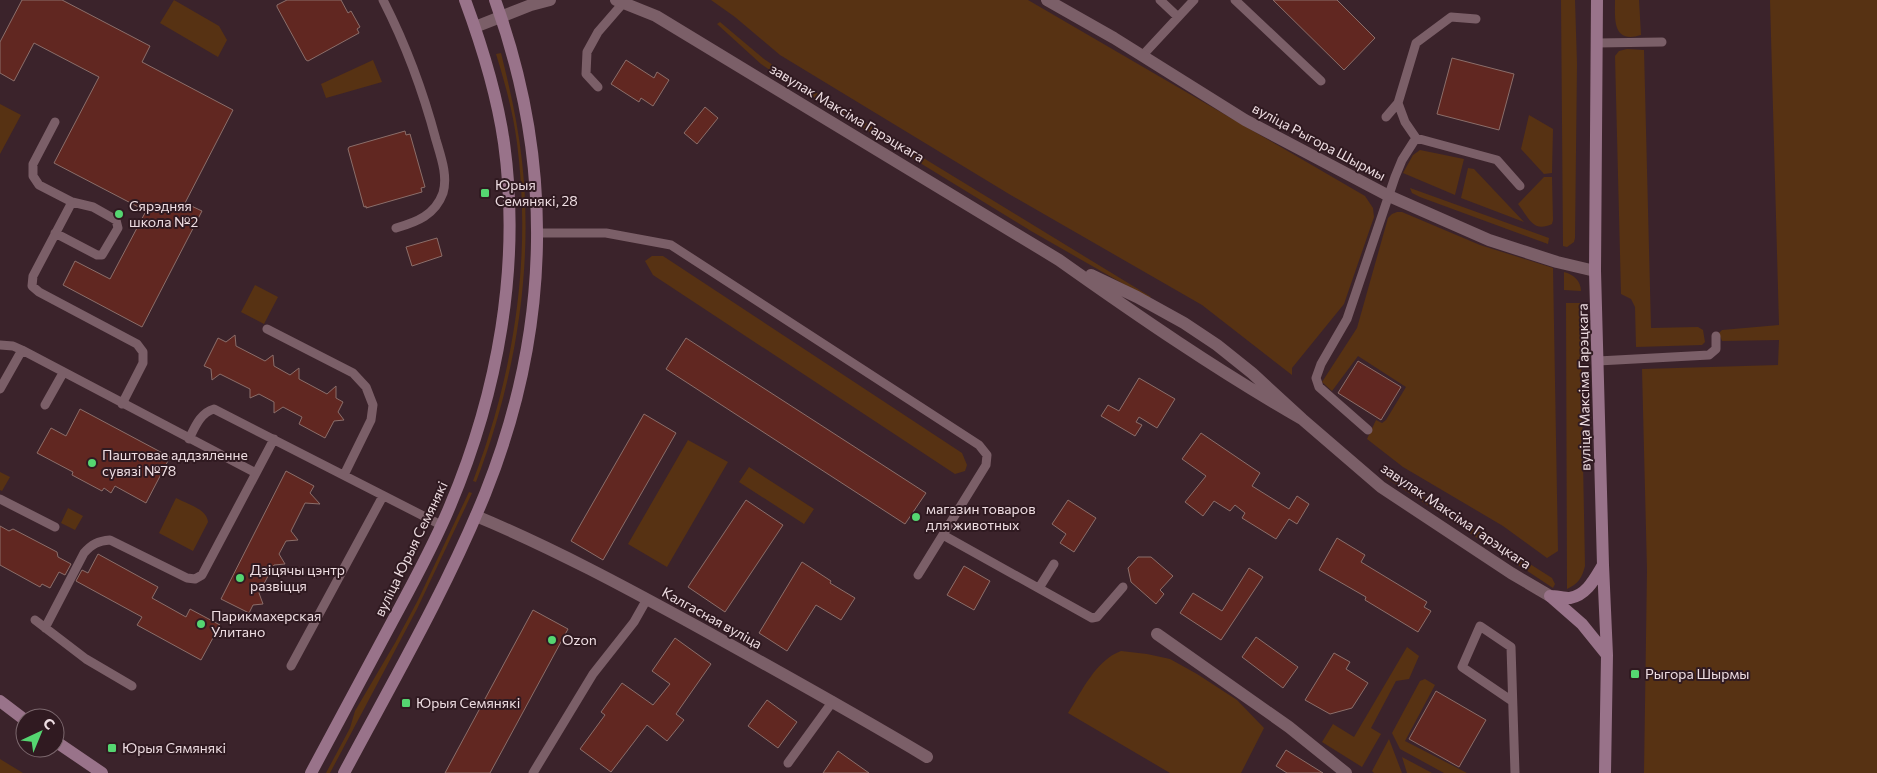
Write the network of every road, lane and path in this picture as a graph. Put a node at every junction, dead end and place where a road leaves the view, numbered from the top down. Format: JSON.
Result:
{"nodes":[{"id":1,"x":383,"y":0,"type":"edge"},
{"id":2,"x":465,"y":0,"type":"edge"},
{"id":3,"x":495,"y":0,"type":"edge"},
{"id":4,"x":550,"y":0,"type":"edge"},
{"id":5,"x":1047,"y":0,"type":"edge"},
{"id":6,"x":1160,"y":0,"type":"edge"},
{"id":7,"x":1194,"y":0,"type":"edge"},
{"id":8,"x":1235,"y":0,"type":"edge"},
{"id":9,"x":1597,"y":0,"type":"edge"},
{"id":10,"x":620,"y":1,"type":"edge"},
{"id":11,"x":501,"y":16,"type":"junction"},
{"id":12,"x":1178,"y":17,"type":"junction"},
{"id":13,"x":1476,"y":19,"type":"dead end"},
{"id":14,"x":475,"y":27,"type":"junction"},
{"id":15,"x":1662,"y":42,"type":"dead end"},
{"id":16,"x":1598,"y":43,"type":"junction"},
{"id":17,"x":1142,"y":56,"type":"junction"},
{"id":18,"x":1321,"y":81,"type":"dead end"},
{"id":19,"x":598,"y":87,"type":"dead end"},
{"id":20,"x":1398,"y":103,"type":"junction"},
{"id":21,"x":1386,"y":117,"type":"dead end"},
{"id":22,"x":55,"y":122,"type":"dead end"},
{"id":23,"x":1416,"y":138,"type":"junction"},
{"id":24,"x":1520,"y":186,"type":"dead end"},
{"id":25,"x":1388,"y":196,"type":"junction"},
{"id":26,"x":72,"y":202,"type":"junction"},
{"id":27,"x":396,"y":228,"type":"dead end"},
{"id":28,"x":55,"y":233,"type":"junction"},
{"id":29,"x":538,"y":233,"type":"junction"},
{"id":30,"x":1059,"y":260,"type":"junction"},
{"id":31,"x":1595,"y":271,"type":"junction"},
{"id":32,"x":267,"y":329,"type":"dead end"},
{"id":33,"x":1716,"y":336,"type":"dead end"},
{"id":34,"x":0,"y":345,"type":"edge"},
{"id":35,"x":22,"y":350,"type":"junction"},
{"id":36,"x":1598,"y":361,"type":"junction"},
{"id":37,"x":63,"y":373,"type":"junction"},
{"id":38,"x":0,"y":389,"type":"edge"},
{"id":39,"x":122,"y":404,"type":"junction"},
{"id":40,"x":45,"y":405,"type":"dead end"},
{"id":41,"x":1302,"y":418,"type":"junction"},
{"id":42,"x":1368,"y":430,"type":"dead end"},
{"id":43,"x":274,"y":438,"type":"junction"},
{"id":44,"x":189,"y":439,"type":"junction"},
{"id":45,"x":256,"y":473,"type":"junction"},
{"id":46,"x":344,"y":475,"type":"junction"},
{"id":47,"x":383,"y":496,"type":"junction"},
{"id":48,"x":0,"y":499,"type":"edge"},
{"id":49,"x":476,"y":516,"type":"junction"},
{"id":50,"x":442,"y":525,"type":"junction"},
{"id":51,"x":55,"y":528,"type":"dead end"},
{"id":52,"x":943,"y":535,"type":"junction"},
{"id":53,"x":1054,"y":564,"type":"dead end"},
{"id":54,"x":1602,"y":565,"type":"junction"},
{"id":55,"x":918,"y":575,"type":"dead end"},
{"id":56,"x":1123,"y":587,"type":"dead end"},
{"id":57,"x":1039,"y":588,"type":"junction"},
{"id":58,"x":1550,"y":596,"type":"junction"},
{"id":59,"x":647,"y":599,"type":"junction"},
{"id":60,"x":34,"y":620,"type":"dead end"},
{"id":61,"x":44,"y":628,"type":"junction"},
{"id":62,"x":1157,"y":634,"type":"dead end"},
{"id":63,"x":1607,"y":655,"type":"junction"},
{"id":64,"x":291,"y":666,"type":"dead end"},
{"id":65,"x":132,"y":686,"type":"dead end"},
{"id":66,"x":0,"y":701,"type":"edge"},
{"id":67,"x":833,"y":701,"type":"junction"},
{"id":68,"x":1512,"y":701,"type":"junction"},
{"id":69,"x":15,"y":712,"type":"edge"},
{"id":70,"x":65,"y":748,"type":"edge"},
{"id":71,"x":927,"y":757,"type":"dead end"},
{"id":72,"x":788,"y":763,"type":"dead end"},
{"id":73,"x":102,"y":773,"type":"edge"},
{"id":74,"x":311,"y":773,"type":"edge"},
{"id":75,"x":344,"y":773,"type":"edge"},
{"id":76,"x":533,"y":773,"type":"edge"},
{"id":77,"x":1346,"y":773,"type":"edge"},
{"id":78,"x":1515,"y":773,"type":"edge"},
{"id":79,"x":1605,"y":773,"type":"edge"}],
"edges":[{"from":1,"to":27,"type":"lane"},
{"from":2,"to":14,"type":"main road","name":"вуліца Юрыя Семянякі"},
{"from":3,"to":11,"type":"main road"},
{"from":4,"to":11,"type":"street"},
{"from":5,"to":17,"type":"street","name":"вуліца Рыгора Шырмы"},
{"from":6,"to":12,"type":"lane"},
{"from":7,"to":12,"type":"lane"},
{"from":8,"to":18,"type":"lane"},
{"from":9,"to":16,"type":"main road","name":"вуліца Максіма Гарэцкага"},
{"from":10,"to":19,"type":"lane"},
{"from":10,"to":30,"type":"street","name":"завулак Максіма Гарэцкага"},
{"from":11,"to":14,"type":"street"},
{"from":11,"to":29,"type":"main road"},
{"from":12,"to":17,"type":"lane"},
{"from":13,"to":20,"type":"lane"},
{"from":14,"to":50,"type":"main road","name":"вуліца Юрыя Семянякі"},
{"from":15,"to":16,"type":"lane"},
{"from":16,"to":31,"type":"main road","name":"вуліца Максіма Гарэцкага"},
{"from":17,"to":25,"type":"street","name":"вуліца Рыгора Шырмы"},
{"from":20,"to":21,"type":"lane"},
{"from":20,"to":23,"type":"lane"},
{"from":22,"to":26,"type":"lane"},
{"from":23,"to":24,"type":"lane"},
{"from":23,"to":25,"type":"lane"},
{"from":25,"to":31,"type":"street","name":"вуліца Рыгора Шырмы"},
{"from":25,"to":42,"type":"lane"},
{"from":26,"to":28,"type":"lane"},
{"from":26,"to":28,"type":"lane"},
{"from":28,"to":39,"type":"lane"},
{"from":29,"to":49,"type":"main road"},
{"from":29,"to":52,"type":"lane"},
{"from":30,"to":41,"type":"street","name":"завулак Максіма Гарэцкага"},
{"from":30,"to":41,"type":"street","name":"завулак Максіма Гарэцкага"},
{"from":31,"to":36,"type":"main road","name":"вуліца Максіма Гарэцкага"},
{"from":32,"to":46,"type":"lane"},
{"from":33,"to":36,"type":"lane"},
{"from":34,"to":35,"type":"lane"},
{"from":35,"to":37,"type":"lane"},
{"from":35,"to":38,"type":"lane"},
{"from":36,"to":54,"type":"main road","name":"вуліца Максіма Гарэцкага"},
{"from":37,"to":39,"type":"lane"},
{"from":37,"to":40,"type":"lane"},
{"from":39,"to":44,"type":"lane"},
{"from":41,"to":58,"type":"street","name":"завулак Максіма Гарэцкага"},
{"from":43,"to":44,"type":"lane"},
{"from":43,"to":45,"type":"lane"},
{"from":43,"to":46,"type":"lane"},
{"from":44,"to":45,"type":"lane"},
{"from":45,"to":61,"type":"lane"},
{"from":46,"to":47,"type":"lane"},
{"from":47,"to":50,"type":"lane"},
{"from":47,"to":64,"type":"lane"},
{"from":48,"to":51,"type":"lane"},
{"from":49,"to":59,"type":"street","name":"Калгасная вуліца"},
{"from":49,"to":75,"type":"main road"},
{"from":50,"to":74,"type":"main road","name":"вуліца Юрыя Семянякі"},
{"from":52,"to":55,"type":"lane"},
{"from":52,"to":57,"type":"lane"},
{"from":53,"to":57,"type":"lane"},
{"from":54,"to":58,"type":"main road"},
{"from":54,"to":63,"type":"main road","name":"вуліца Максіма Гарэцкага"},
{"from":56,"to":57,"type":"lane"},
{"from":58,"to":63,"type":"main road"},
{"from":59,"to":67,"type":"street","name":"Калгасная вуліца"},
{"from":59,"to":76,"type":"lane"},
{"from":60,"to":61,"type":"lane"},
{"from":61,"to":65,"type":"lane"},
{"from":62,"to":77,"type":"street"},
{"from":63,"to":79,"type":"main road","name":"вуліца Максіма Гарэцкага"},
{"from":66,"to":69,"type":"main road"},
{"from":67,"to":71,"type":"street","name":"Калгасная вуліца"},
{"from":67,"to":72,"type":"lane"},
{"from":68,"to":68,"type":"lane"},
{"from":68,"to":78,"type":"lane"},
{"from":70,"to":73,"type":"main road"}]}
